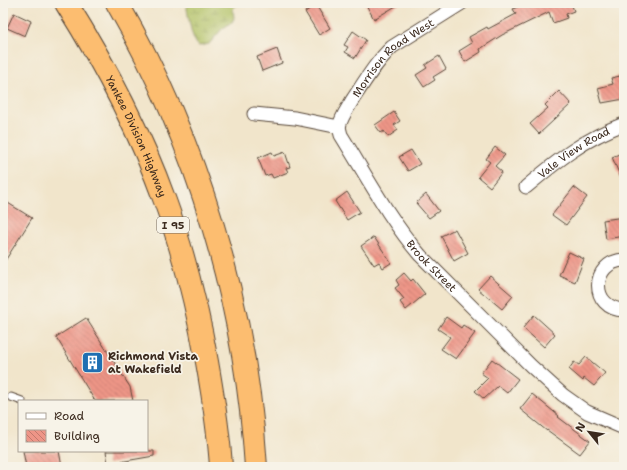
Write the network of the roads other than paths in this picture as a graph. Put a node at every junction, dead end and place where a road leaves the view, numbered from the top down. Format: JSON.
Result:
{"nodes":[{"id":1,"x":66,"y":3,"type":"edge"},
{"id":2,"x":117,"y":3,"type":"edge"},
{"id":3,"x":462,"y":3,"type":"edge"},
{"id":4,"x":254,"y":114,"type":"dead end"},
{"id":5,"x":624,"y":124,"type":"edge"},
{"id":6,"x":339,"y":127,"type":"junction"},
{"id":7,"x":526,"y":187,"type":"dead end"},
{"id":8,"x":624,"y":260,"type":"edge"},
{"id":9,"x":624,"y":310,"type":"edge"},
{"id":10,"x":11,"y":397,"type":"dead end"},
{"id":11,"x":19,"y":400,"type":"edge"},
{"id":12,"x":624,"y":428,"type":"edge"},
{"id":13,"x":221,"y":467,"type":"edge"},
{"id":14,"x":256,"y":467,"type":"edge"}],
"edges":[{"from":1,"to":13,"type":"highway","name":"Yankee Division Highway","number":"I 95"},
{"from":2,"to":14,"type":"highway"},
{"from":3,"to":6,"type":"street","name":"Morrison Road West"},
{"from":4,"to":6,"type":"street"},
{"from":5,"to":7,"type":"street","name":"Vale View Road"},
{"from":6,"to":12,"type":"street","name":"Brook Street"},
{"from":8,"to":9,"type":"street"},
{"from":10,"to":11,"type":"lane"}]}
